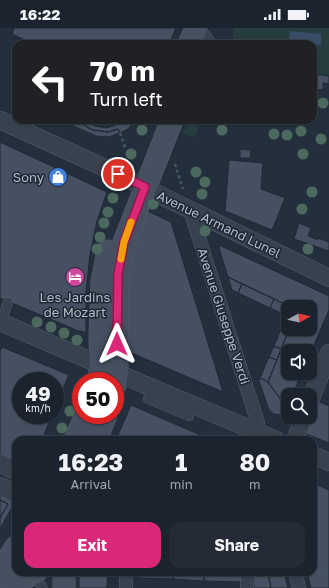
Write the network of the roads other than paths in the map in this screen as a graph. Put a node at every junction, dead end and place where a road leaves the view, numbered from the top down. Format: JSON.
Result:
{"nodes":[{"id":1,"x":0,"y":120,"type":"edge"},
{"id":2,"x":156,"y":124,"type":"edge"},
{"id":3,"x":170,"y":124,"type":"edge"},
{"id":4,"x":138,"y":184,"type":"junction"},
{"id":5,"x":190,"y":210,"type":"junction"},
{"id":6,"x":329,"y":278,"type":"edge"},
{"id":7,"x":8,"y":302,"type":"dead end"},
{"id":8,"x":0,"y":322,"type":"edge"},
{"id":9,"x":329,"y":353,"type":"edge"},
{"id":10,"x":100,"y":372,"type":"edge"},
{"id":11,"x":108,"y":372,"type":"edge"},
{"id":12,"x":124,"y":380,"type":"edge"},
{"id":13,"x":152,"y":388,"type":"junction"},
{"id":14,"x":315,"y":388,"type":"edge"},
{"id":15,"x":189,"y":416,"type":"dead end"},
{"id":16,"x":258,"y":423,"type":"dead end"},
{"id":17,"x":82,"y":424,"type":"edge"},
{"id":18,"x":102,"y":424,"type":"edge"},
{"id":19,"x":301,"y":424,"type":"edge"},
{"id":20,"x":77,"y":436,"type":"edge"},
{"id":21,"x":98,"y":436,"type":"edge"},
{"id":22,"x":266,"y":436,"type":"edge"},
{"id":23,"x":297,"y":436,"type":"edge"},
{"id":24,"x":317,"y":457,"type":"edge"},
{"id":25,"x":329,"y":462,"type":"edge"},
{"id":26,"x":0,"y":463,"type":"edge"},
{"id":27,"x":12,"y":470,"type":"edge"},
{"id":28,"x":0,"y":486,"type":"edge"},
{"id":29,"x":12,"y":492,"type":"edge"},
{"id":30,"x":12,"y":553,"type":"edge"},
{"id":31,"x":0,"y":571,"type":"edge"},
{"id":32,"x":35,"y":576,"type":"edge"},
{"id":33,"x":64,"y":576,"type":"edge"},
{"id":34,"x":296,"y":576,"type":"edge"},
{"id":35,"x":11,"y":588,"type":"edge"},
{"id":36,"x":64,"y":588,"type":"edge"},
{"id":37,"x":299,"y":588,"type":"edge"}],
"edges":[{"from":1,"to":4,"type":"street","name":"Avenue Armand Lunel"},
{"from":2,"to":4,"type":"main road"},
{"from":3,"to":4,"type":"main road"},
{"from":4,"to":5,"type":"street","name":"Avenue Armand Lunel"},
{"from":4,"to":11,"type":"main road"},
{"from":5,"to":6,"type":"street","name":"Avenue Armand Lunel"},
{"from":5,"to":16,"type":"street","name":"Avenue Giuseppe Verdi"},
{"from":7,"to":8,"type":"lane"},
{"from":8,"to":10,"type":"street"},
{"from":9,"to":14,"type":"street"},
{"from":12,"to":13,"type":"street"},
{"from":13,"to":15,"type":"lane"},
{"from":13,"to":22,"type":"street"},
{"from":17,"to":20,"type":"main road"},
{"from":18,"to":21,"type":"main road"},
{"from":19,"to":23,"type":"street"},
{"from":24,"to":25,"type":"street"},
{"from":26,"to":27,"type":"street"},
{"from":28,"to":29,"type":"street"},
{"from":30,"to":31,"type":"main road"},
{"from":32,"to":35,"type":"main road"},
{"from":33,"to":36,"type":"main road"},
{"from":34,"to":37,"type":"street"}]}
